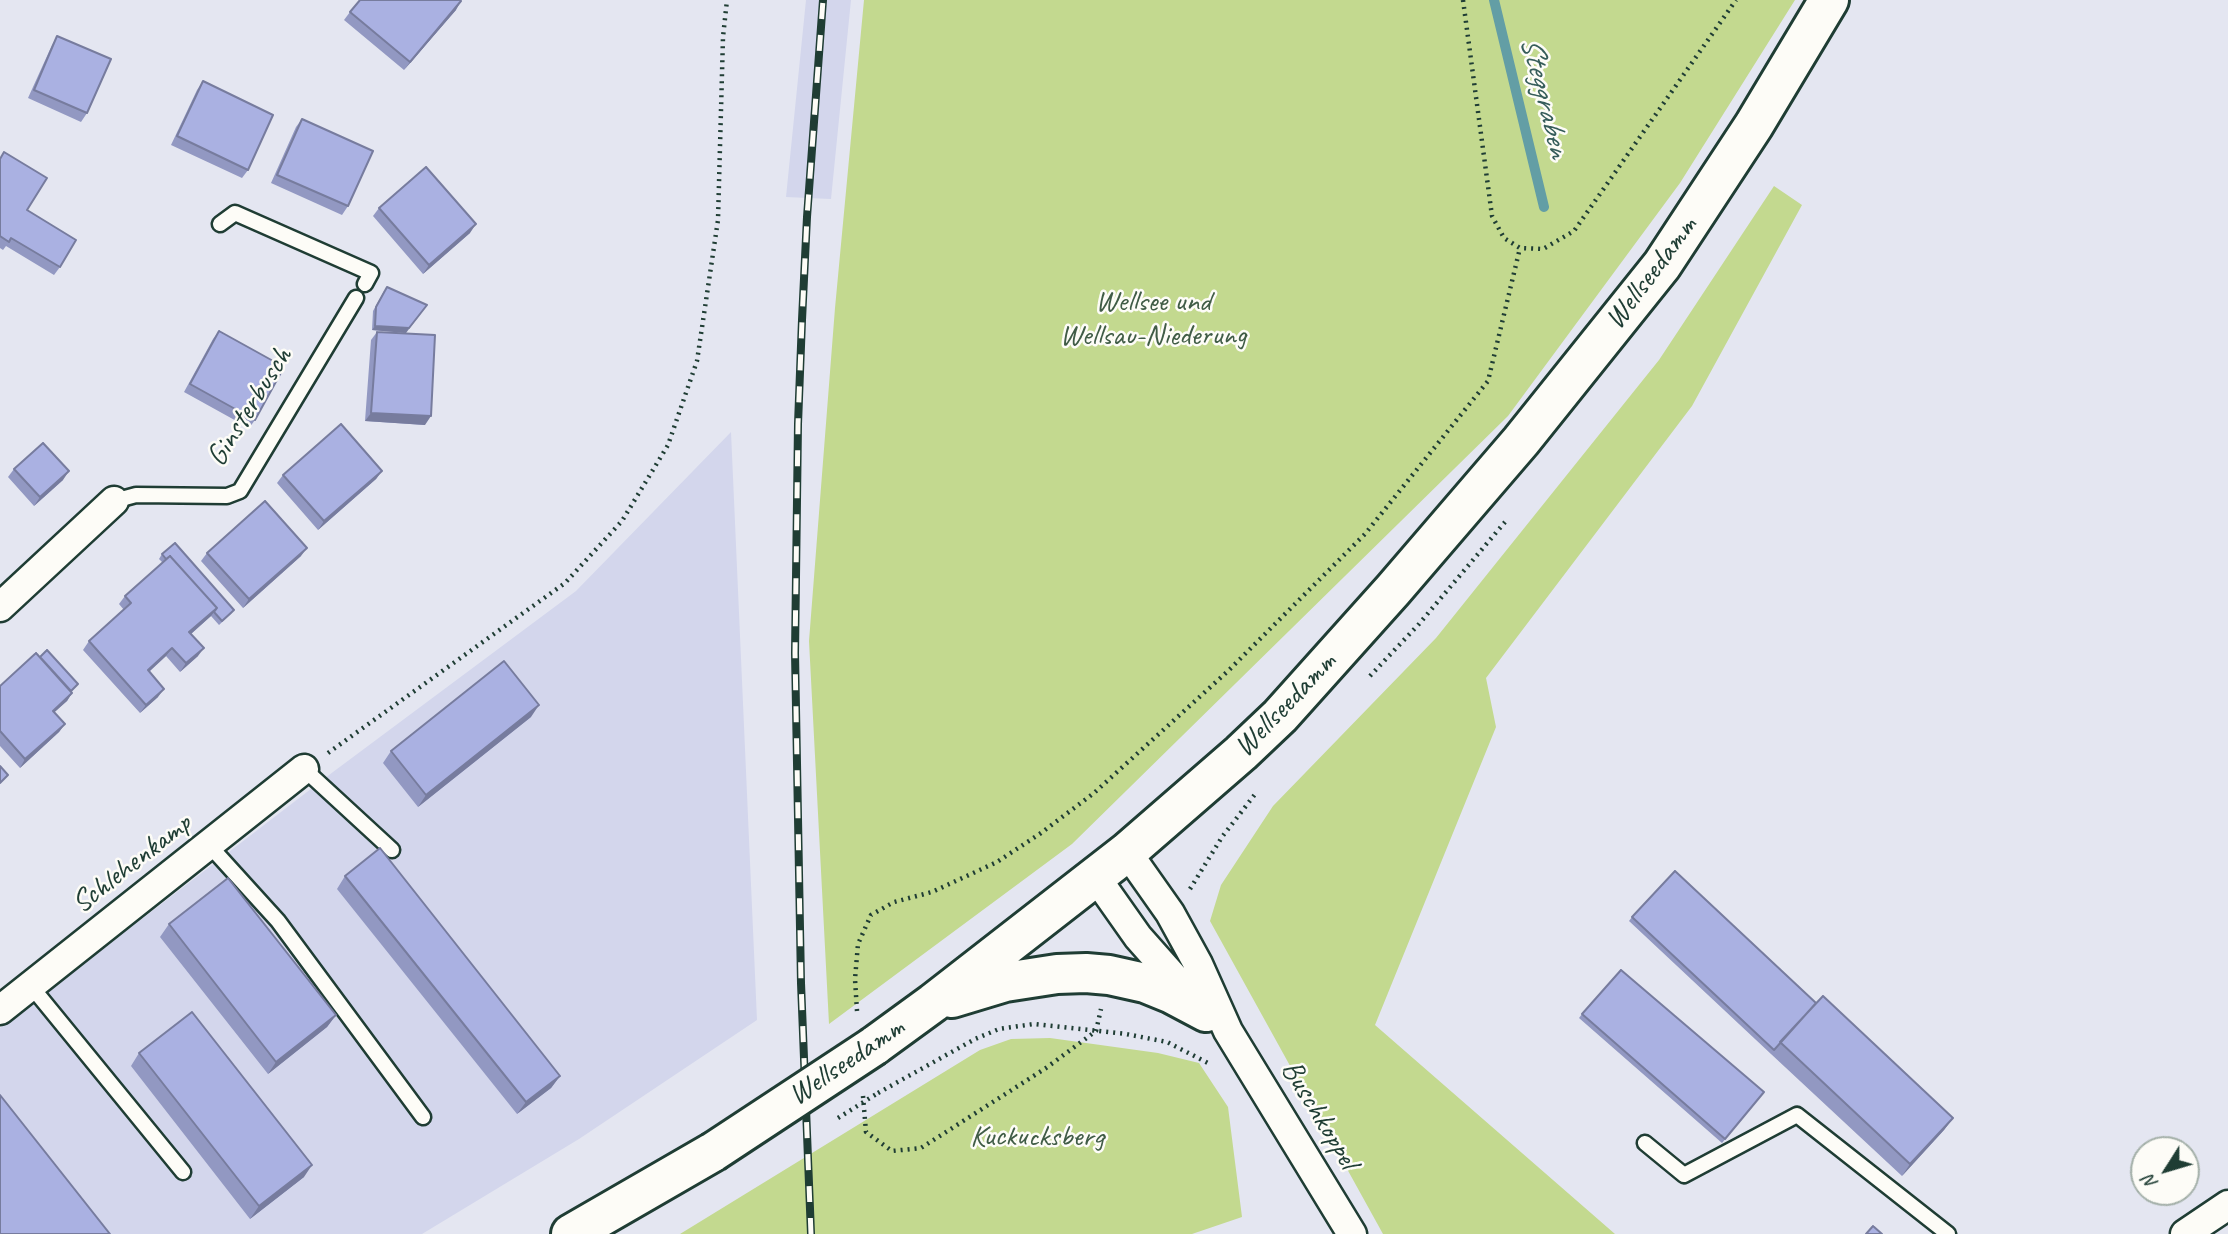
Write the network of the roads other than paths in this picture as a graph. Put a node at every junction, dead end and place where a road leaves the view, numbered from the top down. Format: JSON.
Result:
{"nodes":[{"id":1,"x":1829,"y":0,"type":"edge"},
{"id":2,"x":220,"y":224,"type":"dead end"},
{"id":3,"x":365,"y":284,"type":"dead end"},
{"id":4,"x":356,"y":298,"type":"dead end"},
{"id":5,"x":114,"y":501,"type":"joint"},
{"id":6,"x":0,"y":607,"type":"edge"},
{"id":7,"x":304,"y":769,"type":"joint"},
{"id":8,"x":209,"y":845,"type":"junction"},
{"id":9,"x":392,"y":850,"type":"dead end"},
{"id":10,"x":1127,"y":852,"type":"junction"},
{"id":11,"x":1096,"y":877,"type":"junction"},
{"id":12,"x":31,"y":986,"type":"junction"},
{"id":13,"x":933,"y":1003,"type":"junction"},
{"id":14,"x":0,"y":1010,"type":"edge"},
{"id":15,"x":1217,"y":1022,"type":"junction"},
{"id":16,"x":423,"y":1117,"type":"dead end"},
{"id":17,"x":1645,"y":1143,"type":"dead end"},
{"id":18,"x":183,"y":1172,"type":"dead end"},
{"id":19,"x":2228,"y":1205,"type":"edge"},
{"id":20,"x":571,"y":1234,"type":"edge"},
{"id":21,"x":1352,"y":1234,"type":"edge"},
{"id":22,"x":1948,"y":1234,"type":"edge"},
{"id":23,"x":2185,"y":1234,"type":"edge"}],
"edges":[{"from":1,"to":10,"type":"main road","name":"Wellseedamm"},
{"from":2,"to":3,"type":"lane"},
{"from":4,"to":5,"type":"lane","name":"Ginsterbusch"},
{"from":5,"to":6,"type":"street","name":"Ginsterbusch"},
{"from":7,"to":8,"type":"street","name":"Schlehenkamp"},
{"from":7,"to":9,"type":"lane"},
{"from":8,"to":12,"type":"street","name":"Schlehenkamp"},
{"from":8,"to":16,"type":"lane"},
{"from":10,"to":11,"type":"main road","name":"Wellseedamm"},
{"from":10,"to":15,"type":"street","name":"Buschkoppel"},
{"from":11,"to":13,"type":"main road","name":"Wellseedamm"},
{"from":11,"to":15,"type":"street","name":"Buschkoppel"},
{"from":12,"to":14,"type":"street","name":"Schlehenkamp"},
{"from":12,"to":18,"type":"lane"},
{"from":13,"to":15,"type":"main road"},
{"from":13,"to":20,"type":"main road","name":"Wellseedamm","bridge":true},
{"from":15,"to":21,"type":"street","name":"Buschkoppel"},
{"from":17,"to":22,"type":"lane"},
{"from":19,"to":23,"type":"street"}]}
